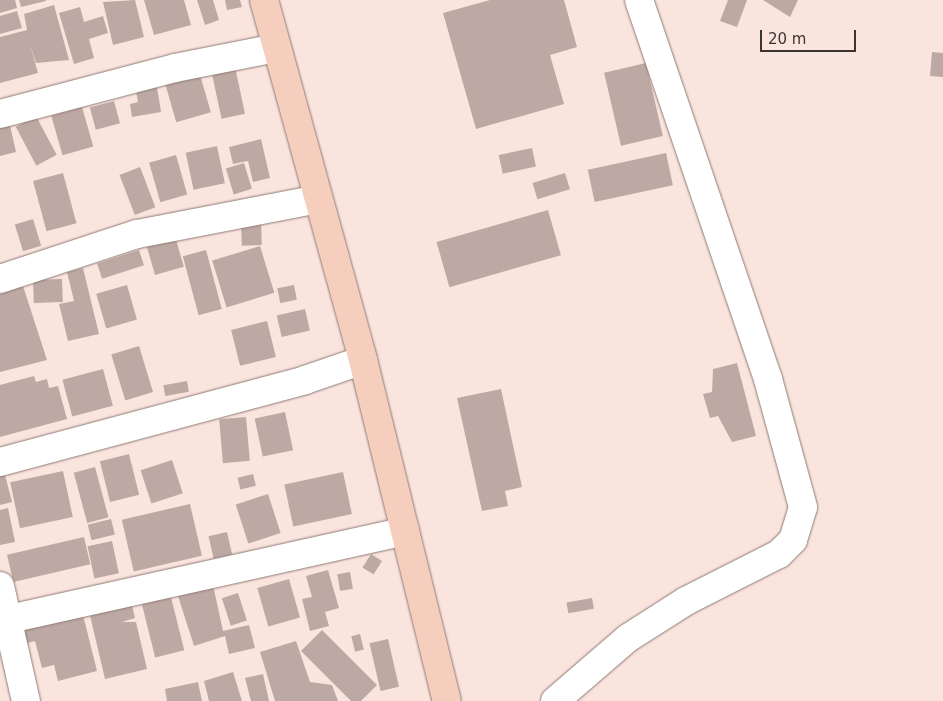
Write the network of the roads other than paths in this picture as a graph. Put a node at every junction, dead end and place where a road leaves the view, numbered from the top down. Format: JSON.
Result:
{"nodes":[{"id":1,"x":264,"y":0,"type":"edge"},
{"id":2,"x":639,"y":0,"type":"edge"},
{"id":3,"x":276,"y":48,"type":"junction"},
{"id":4,"x":0,"y":114,"type":"edge"},
{"id":5,"x":318,"y":199,"type":"junction"},
{"id":6,"x":0,"y":279,"type":"edge"},
{"id":7,"x":363,"y":360,"type":"junction"},
{"id":8,"x":0,"y":462,"type":"edge"},
{"id":9,"x":405,"y":532,"type":"junction"},
{"id":10,"x":0,"y":586,"type":"edge"},
{"id":11,"x":4,"y":619,"type":"edge"},
{"id":12,"x":26,"y":701,"type":"edge"},
{"id":13,"x":447,"y":701,"type":"edge"},
{"id":14,"x":555,"y":701,"type":"edge"}],
"edges":[{"from":1,"to":3,"type":"street"},
{"from":2,"to":14,"type":"street"},
{"from":3,"to":4,"type":"street"},
{"from":3,"to":5,"type":"street"},
{"from":5,"to":6,"type":"street"},
{"from":5,"to":7,"type":"street"},
{"from":7,"to":8,"type":"street"},
{"from":7,"to":9,"type":"street"},
{"from":9,"to":11,"type":"street"},
{"from":9,"to":13,"type":"street"},
{"from":10,"to":11,"type":"street"},
{"from":11,"to":12,"type":"street"}]}
